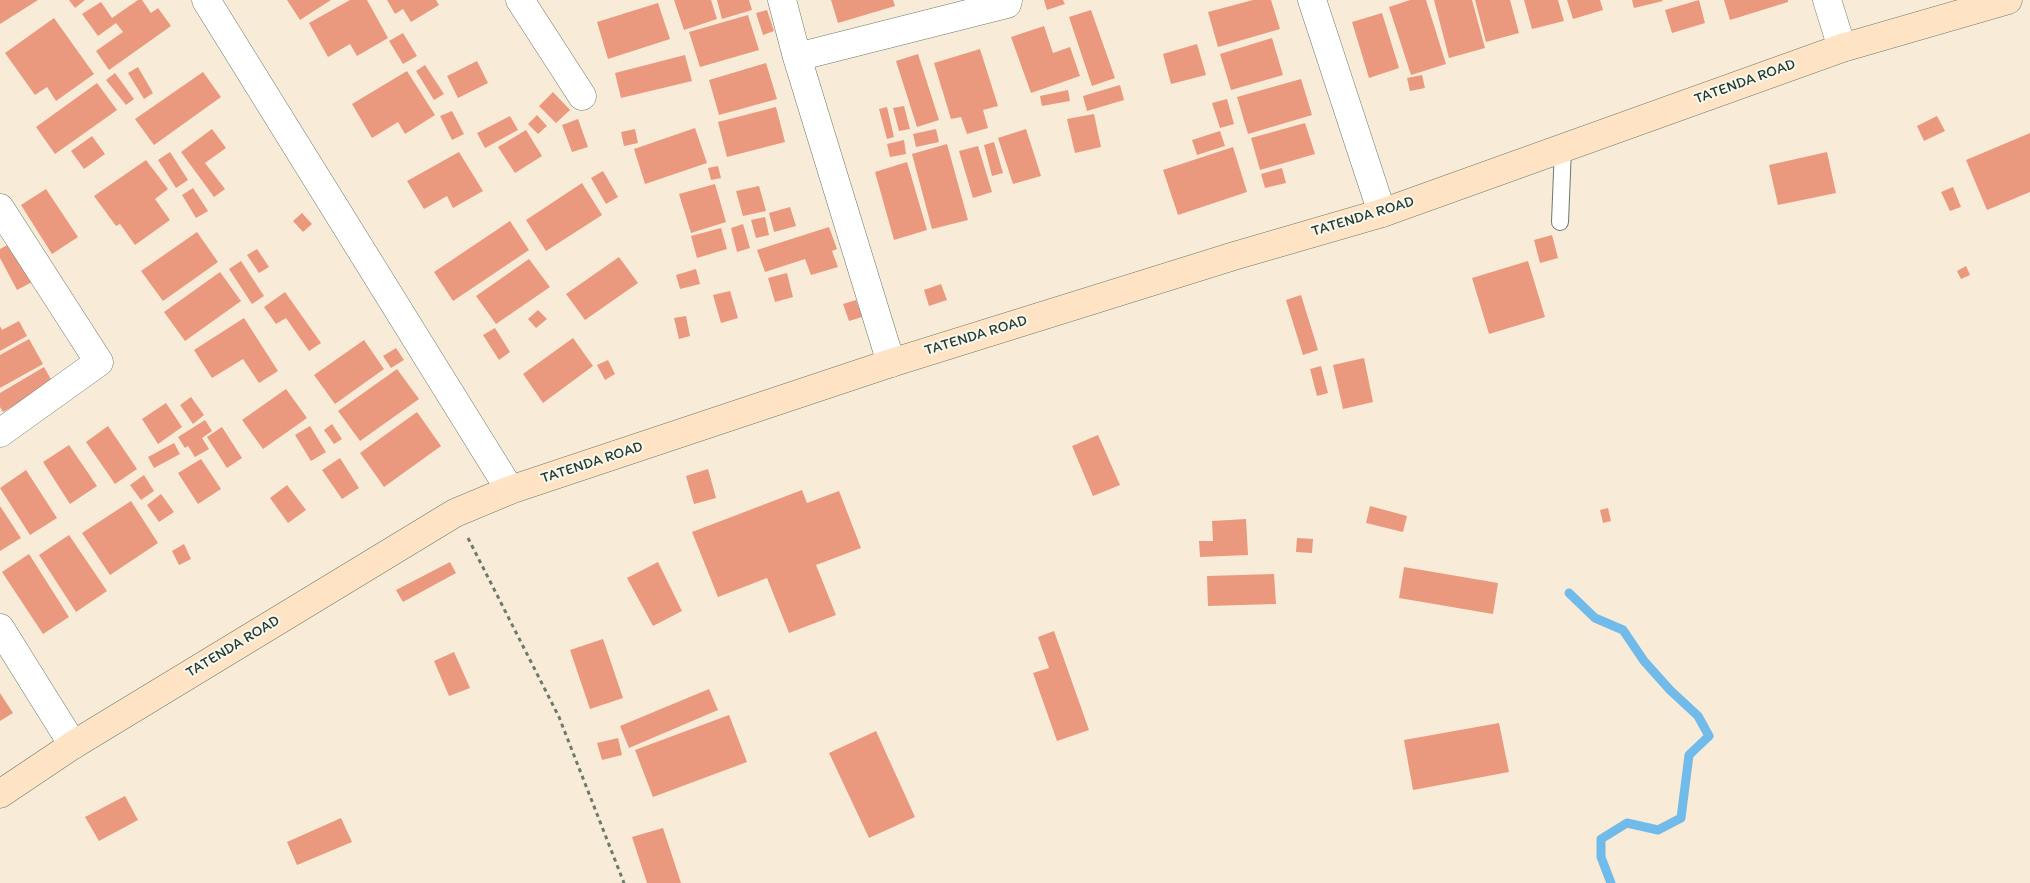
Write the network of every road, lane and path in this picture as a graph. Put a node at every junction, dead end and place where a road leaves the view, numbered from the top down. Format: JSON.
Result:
{"nodes":[{"id":1,"x":206,"y":0,"type":"edge"},
{"id":2,"x":520,"y":0,"type":"edge"},
{"id":3,"x":782,"y":0,"type":"edge"},
{"id":4,"x":1008,"y":0,"type":"edge"},
{"id":5,"x":1312,"y":0,"type":"edge"},
{"id":6,"x":1827,"y":0,"type":"edge"},
{"id":7,"x":2008,"y":0,"type":"edge"},
{"id":8,"x":1842,"y":48,"type":"junction"},
{"id":9,"x":797,"y":57,"type":"junction"},
{"id":10,"x":582,"y":96,"type":"dead end"},
{"id":11,"x":1563,"y":148,"type":"junction"},
{"id":12,"x":0,"y":208,"type":"edge"},
{"id":13,"x":1382,"y":213,"type":"junction"},
{"id":14,"x":1560,"y":222,"type":"dead end"},
{"id":15,"x":891,"y":363,"type":"junction"},
{"id":16,"x":0,"y":433,"type":"edge"},
{"id":17,"x":510,"y":490,"type":"junction"},
{"id":18,"x":455,"y":513,"type":"junction"},
{"id":19,"x":0,"y":628,"type":"edge"},
{"id":20,"x":73,"y":745,"type":"junction"},
{"id":21,"x":0,"y":794,"type":"edge"},
{"id":22,"x":624,"y":883,"type":"edge"}],
"edges":[{"from":1,"to":17,"type":"street"},
{"from":2,"to":10,"type":"street"},
{"from":3,"to":9,"type":"street"},
{"from":4,"to":9,"type":"street"},
{"from":5,"to":13,"type":"street"},
{"from":6,"to":8,"type":"street"},
{"from":7,"to":8,"type":"street","name":"TATENDA ROAD"},
{"from":8,"to":11,"type":"street","name":"TATENDA ROAD"},
{"from":9,"to":15,"type":"street"},
{"from":11,"to":13,"type":"street","name":"TATENDA ROAD"},
{"from":11,"to":14,"type":"lane"},
{"from":12,"to":16,"type":"street"},
{"from":13,"to":15,"type":"street","name":"TATENDA ROAD"},
{"from":15,"to":17,"type":"street","name":"TATENDA ROAD"},
{"from":17,"to":18,"type":"street","name":"TATENDA ROAD"},
{"from":18,"to":20,"type":"street","name":"TATENDA ROAD"},
{"from":18,"to":22,"type":"path"},
{"from":19,"to":20,"type":"street"},
{"from":20,"to":21,"type":"street","name":"TATENDA ROAD"}]}
